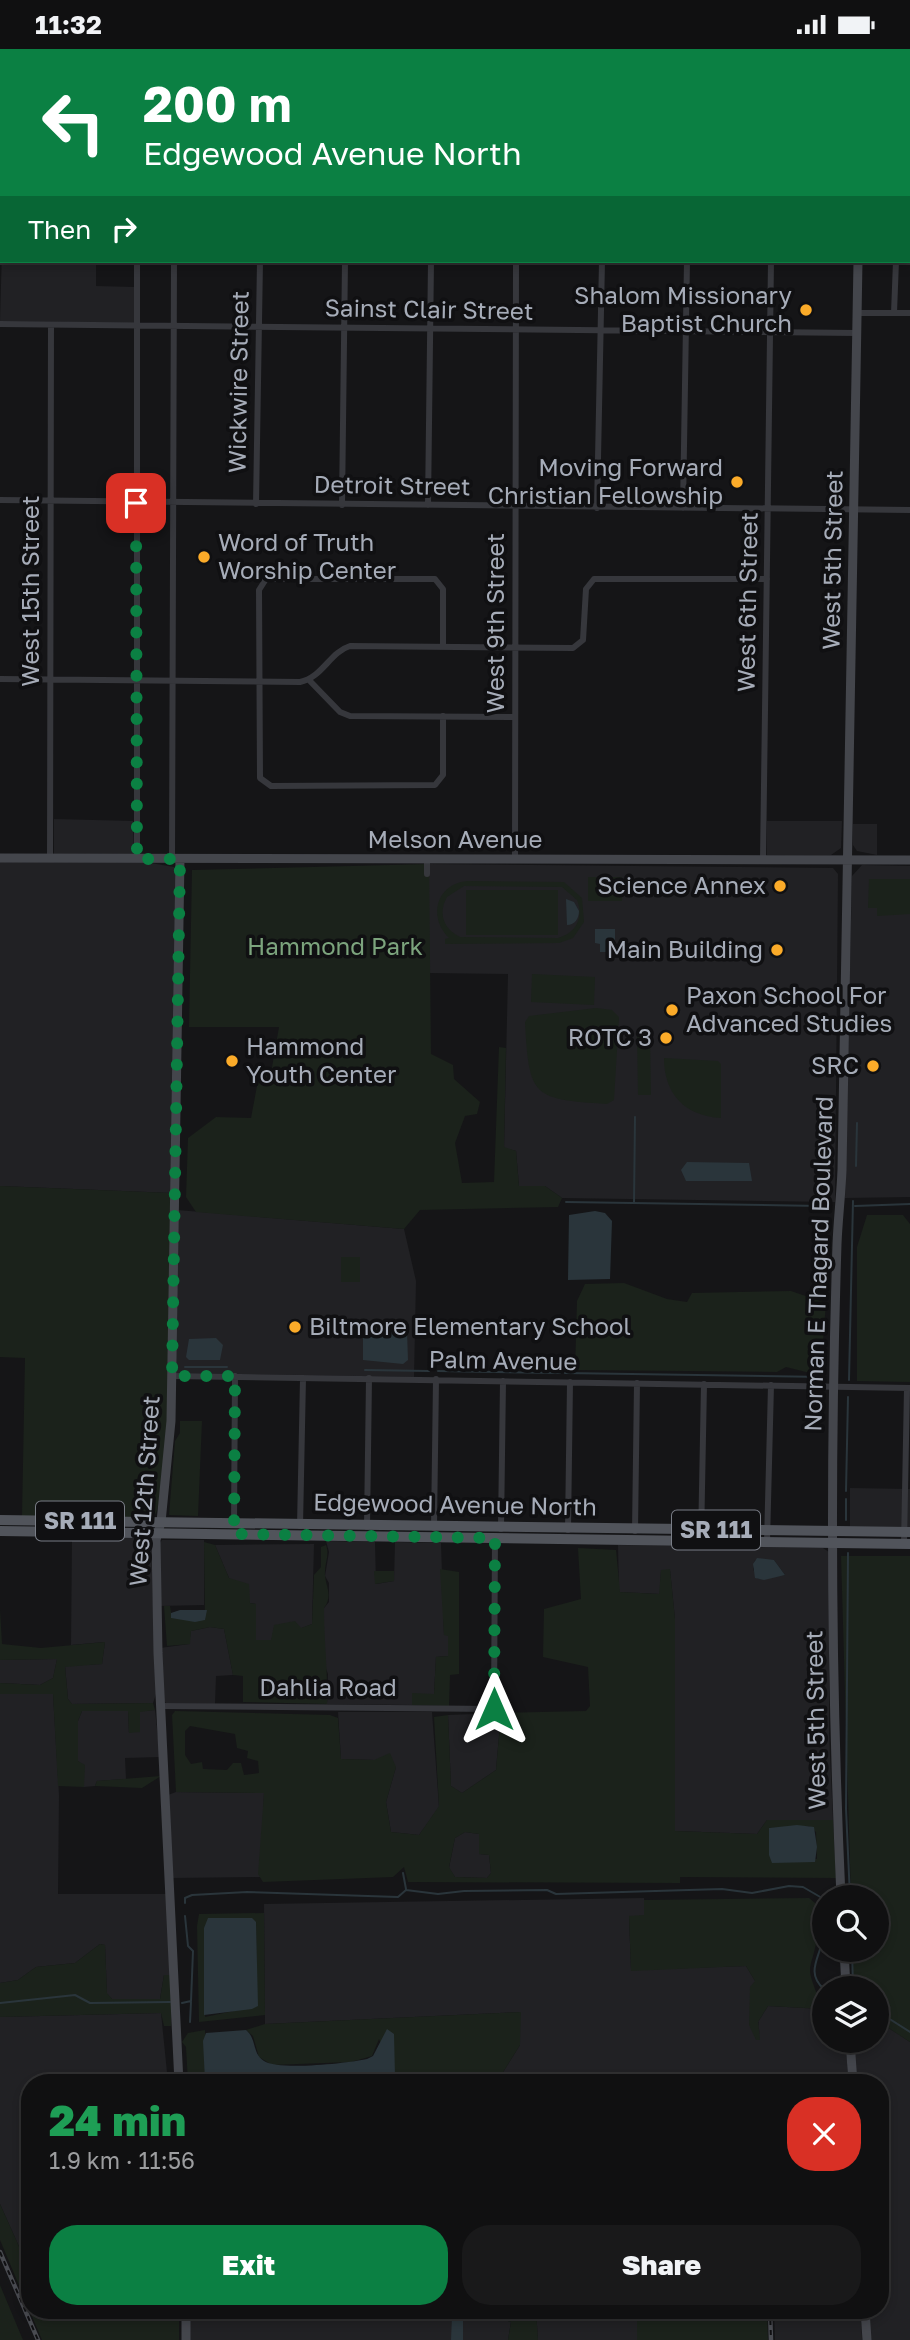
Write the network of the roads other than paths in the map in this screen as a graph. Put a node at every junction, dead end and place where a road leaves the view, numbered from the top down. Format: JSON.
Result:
{"nodes":[{"id":1,"x":136,"y":263,"type":"edge"},
{"id":2,"x":174,"y":263,"type":"edge"},
{"id":3,"x":260,"y":263,"type":"edge"},
{"id":4,"x":345,"y":263,"type":"edge"},
{"id":5,"x":431,"y":263,"type":"edge"},
{"id":6,"x":516,"y":263,"type":"edge"},
{"id":7,"x":602,"y":263,"type":"edge"},
{"id":8,"x":687,"y":263,"type":"edge"},
{"id":9,"x":771,"y":263,"type":"edge"},
{"id":10,"x":858,"y":263,"type":"edge"},
{"id":11,"x":896,"y":263,"type":"edge"},
{"id":12,"x":857,"y":313,"type":"junction"},
{"id":13,"x":894,"y":313,"type":"junction"},
{"id":14,"x":910,"y":313,"type":"edge"},
{"id":15,"x":0,"y":324,"type":"edge"},
{"id":16,"x":51,"y":325,"type":"junction"},
{"id":17,"x":136,"y":326,"type":"junction"},
{"id":18,"x":173,"y":326,"type":"junction"},
{"id":19,"x":259,"y":327,"type":"junction"},
{"id":20,"x":344,"y":328,"type":"junction"},
{"id":21,"x":430,"y":329,"type":"junction"},
{"id":22,"x":516,"y":330,"type":"junction"},
{"id":23,"x":601,"y":331,"type":"junction"},
{"id":24,"x":686,"y":332,"type":"junction"},
{"id":25,"x":771,"y":333,"type":"junction"},
{"id":26,"x":857,"y":333,"type":"junction"},
{"id":27,"x":0,"y":501,"type":"edge"},
{"id":28,"x":50,"y":502,"type":"junction"},
{"id":29,"x":136,"y":503,"type":"junction"},
{"id":30,"x":174,"y":503,"type":"junction"},
{"id":31,"x":256,"y":504,"type":"junction"},
{"id":32,"x":342,"y":505,"type":"junction"},
{"id":33,"x":428,"y":505,"type":"junction"},
{"id":34,"x":514,"y":506,"type":"junction"},
{"id":35,"x":597,"y":508,"type":"junction"},
{"id":36,"x":683,"y":508,"type":"junction"},
{"id":37,"x":769,"y":509,"type":"junction"},
{"id":38,"x":853,"y":509,"type":"junction"},
{"id":39,"x":910,"y":510,"type":"edge"},
{"id":40,"x":767,"y":579,"type":"junction"},
{"id":41,"x":443,"y":647,"type":"junction"},
{"id":42,"x":515,"y":647,"type":"junction"},
{"id":43,"x":0,"y":679,"type":"edge"},
{"id":44,"x":51,"y":680,"type":"junction"},
{"id":45,"x":309,"y":680,"type":"junction"},
{"id":46,"x":137,"y":681,"type":"junction"},
{"id":47,"x":174,"y":681,"type":"junction"},
{"id":48,"x":259,"y":681,"type":"junction"},
{"id":49,"x":443,"y":716,"type":"junction"},
{"id":50,"x":515,"y":717,"type":"junction"},
{"id":51,"x":0,"y":858,"type":"edge"},
{"id":52,"x":50,"y":858,"type":"junction"},
{"id":53,"x":137,"y":859,"type":"junction"},
{"id":54,"x":176,"y":859,"type":"junction"},
{"id":55,"x":427,"y":859,"type":"junction"},
{"id":56,"x":514,"y":860,"type":"junction"},
{"id":57,"x":763,"y":860,"type":"junction"},
{"id":58,"x":848,"y":860,"type":"junction"},
{"id":59,"x":910,"y":860,"type":"edge"},
{"id":60,"x":427,"y":873,"type":"dead end"},
{"id":61,"x":172,"y":1376,"type":"junction"},
{"id":62,"x":235,"y":1376,"type":"junction"},
{"id":63,"x":303,"y":1378,"type":"junction"},
{"id":64,"x":369,"y":1378,"type":"junction"},
{"id":65,"x":436,"y":1379,"type":"junction"},
{"id":66,"x":503,"y":1381,"type":"junction"},
{"id":67,"x":570,"y":1382,"type":"junction"},
{"id":68,"x":637,"y":1383,"type":"junction"},
{"id":69,"x":704,"y":1384,"type":"junction"},
{"id":70,"x":771,"y":1385,"type":"junction"},
{"id":71,"x":835,"y":1387,"type":"junction"},
{"id":72,"x":909,"y":1388,"type":"edge"},
{"id":73,"x":0,"y":1520,"type":"edge"},
{"id":74,"x":161,"y":1522,"type":"junction"},
{"id":75,"x":24,"y":1526,"type":"junction"},
{"id":76,"x":234,"y":1529,"type":"junction"},
{"id":77,"x":300,"y":1530,"type":"junction"},
{"id":78,"x":0,"y":1531,"type":"edge"},
{"id":79,"x":367,"y":1531,"type":"junction"},
{"id":80,"x":433,"y":1532,"type":"junction"},
{"id":81,"x":498,"y":1532,"type":"junction"},
{"id":82,"x":156,"y":1533,"type":"junction"},
{"id":83,"x":568,"y":1533,"type":"junction"},
{"id":84,"x":635,"y":1534,"type":"junction"},
{"id":85,"x":701,"y":1535,"type":"junction"},
{"id":86,"x":768,"y":1536,"type":"junction"},
{"id":87,"x":833,"y":1537,"type":"junction"},
{"id":88,"x":907,"y":1538,"type":"edge"},
{"id":89,"x":161,"y":1706,"type":"junction"},
{"id":90,"x":841,"y":1885,"type":"edge"},
{"id":91,"x":851,"y":2053,"type":"edge"},
{"id":92,"x":179,"y":2074,"type":"edge"},
{"id":93,"x":852,"y":2074,"type":"edge"},
{"id":94,"x":186,"y":2319,"type":"edge"},
{"id":95,"x":866,"y":2319,"type":"edge"},
{"id":96,"x":186,"y":2340,"type":"edge"},
{"id":97,"x":867,"y":2340,"type":"edge"}],
"edges":[{"from":1,"to":17,"type":"street"},
{"from":2,"to":18,"type":"street","name":"West 12th Street"},
{"from":3,"to":19,"type":"street","name":"Wickwire Street"},
{"from":4,"to":20,"type":"street"},
{"from":5,"to":21,"type":"street"},
{"from":6,"to":22,"type":"street","name":"West 9th Street"},
{"from":7,"to":23,"type":"street"},
{"from":8,"to":24,"type":"street"},
{"from":9,"to":25,"type":"street","name":"West 6th Street"},
{"from":10,"to":12,"type":"street","name":"West 5th Street"},
{"from":11,"to":13,"type":"street"},
{"from":12,"to":13,"type":"street"},
{"from":12,"to":26,"type":"street","name":"West 5th Street"},
{"from":13,"to":14,"type":"street"},
{"from":15,"to":16,"type":"street","name":"Sainst Clair Street"},
{"from":16,"to":17,"type":"street","name":"Sainst Clair Street"},
{"from":16,"to":28,"type":"street","name":"West 15th Street"},
{"from":17,"to":18,"type":"street","name":"Sainst Clair Street"},
{"from":17,"to":29,"type":"street"},
{"from":18,"to":19,"type":"street","name":"Sainst Clair Street"},
{"from":18,"to":30,"type":"street","name":"West 12th Street"},
{"from":19,"to":20,"type":"street","name":"Sainst Clair Street"},
{"from":19,"to":31,"type":"street","name":"Wickwire Street"},
{"from":20,"to":21,"type":"street","name":"Sainst Clair Street"},
{"from":20,"to":32,"type":"street"},
{"from":21,"to":22,"type":"street","name":"Sainst Clair Street"},
{"from":21,"to":33,"type":"street"},
{"from":22,"to":23,"type":"street","name":"Sainst Clair Street"},
{"from":22,"to":34,"type":"street","name":"West 9th Street"},
{"from":23,"to":24,"type":"street","name":"Sainst Clair Street"},
{"from":23,"to":35,"type":"street"},
{"from":24,"to":25,"type":"street","name":"Sainst Clair Street"},
{"from":24,"to":36,"type":"street"},
{"from":25,"to":26,"type":"street","name":"Sainst Clair Street"},
{"from":25,"to":37,"type":"street","name":"West 6th Street"},
{"from":26,"to":38,"type":"street","name":"West 5th Street"},
{"from":27,"to":28,"type":"street","name":"Detroit Street"},
{"from":28,"to":29,"type":"street","name":"Detroit Street"},
{"from":28,"to":44,"type":"street","name":"West 15th Street"},
{"from":29,"to":30,"type":"street","name":"Detroit Street"},
{"from":29,"to":46,"type":"street"},
{"from":30,"to":31,"type":"street","name":"Detroit Street"},
{"from":30,"to":47,"type":"street","name":"West 12th Street"},
{"from":31,"to":32,"type":"street","name":"Detroit Street"},
{"from":32,"to":33,"type":"street","name":"Detroit Street"},
{"from":33,"to":34,"type":"street","name":"Detroit Street"},
{"from":34,"to":35,"type":"street","name":"Detroit Street"},
{"from":34,"to":42,"type":"street","name":"West 9th Street"},
{"from":35,"to":36,"type":"street","name":"Detroit Street"},
{"from":36,"to":37,"type":"street","name":"Detroit Street"},
{"from":37,"to":38,"type":"street","name":"Detroit Street"},
{"from":37,"to":40,"type":"street","name":"West 6th Street"},
{"from":38,"to":39,"type":"street","name":"Detroit Street"},
{"from":38,"to":58,"type":"street","name":"West 5th Street"},
{"from":40,"to":42,"type":"street"},
{"from":40,"to":57,"type":"street","name":"West 6th Street"},
{"from":41,"to":42,"type":"street"},
{"from":41,"to":45,"type":"street"},
{"from":41,"to":48,"type":"street"},
{"from":42,"to":50,"type":"street","name":"West 9th Street"},
{"from":43,"to":44,"type":"street"},
{"from":44,"to":46,"type":"street"},
{"from":44,"to":52,"type":"street","name":"West 15th Street"},
{"from":45,"to":48,"type":"street"},
{"from":45,"to":49,"type":"street"},
{"from":46,"to":47,"type":"street"},
{"from":46,"to":53,"type":"street"},
{"from":47,"to":48,"type":"street"},
{"from":47,"to":54,"type":"street","name":"West 12th Street"},
{"from":48,"to":49,"type":"street"},
{"from":49,"to":50,"type":"street"},
{"from":50,"to":56,"type":"street","name":"West 9th Street"},
{"from":51,"to":52,"type":"street","name":"Melson Avenue"},
{"from":52,"to":53,"type":"street","name":"Melson Avenue"},
{"from":53,"to":54,"type":"street","name":"Melson Avenue"},
{"from":54,"to":55,"type":"street","name":"Melson Avenue"},
{"from":54,"to":61,"type":"street","name":"West 12th Street"},
{"from":55,"to":56,"type":"street","name":"Melson Avenue"},
{"from":55,"to":60,"type":"street"},
{"from":56,"to":57,"type":"street","name":"Melson Avenue"},
{"from":57,"to":58,"type":"street","name":"Melson Avenue"},
{"from":58,"to":59,"type":"street","name":"Melson Avenue"},
{"from":58,"to":71,"type":"street","name":"Norman E Thagard Boulevard"},
{"from":61,"to":62,"type":"street","name":"Palm Avenue"},
{"from":61,"to":74,"type":"street","name":"West 12th Street"},
{"from":62,"to":63,"type":"street","name":"Palm Avenue"},
{"from":62,"to":76,"type":"street"},
{"from":63,"to":64,"type":"street","name":"Palm Avenue"},
{"from":63,"to":77,"type":"street"},
{"from":64,"to":65,"type":"street","name":"Palm Avenue"},
{"from":64,"to":79,"type":"street"},
{"from":65,"to":66,"type":"street","name":"Palm Avenue"},
{"from":65,"to":80,"type":"street"},
{"from":66,"to":67,"type":"street","name":"Palm Avenue"},
{"from":66,"to":81,"type":"street"},
{"from":67,"to":68,"type":"street","name":"Palm Avenue"},
{"from":67,"to":83,"type":"street"},
{"from":68,"to":69,"type":"street","name":"Palm Avenue"},
{"from":68,"to":84,"type":"street"},
{"from":69,"to":70,"type":"street","name":"Palm Avenue"},
{"from":69,"to":85,"type":"street"},
{"from":70,"to":71,"type":"street","name":"Palm Avenue"},
{"from":70,"to":86,"type":"street"},
{"from":71,"to":72,"type":"street","name":"Palm Avenue"},
{"from":71,"to":87,"type":"street","name":"Norman E Thagard Boulevard"},
{"from":72,"to":88,"type":"street"},
{"from":73,"to":75,"type":"main road","name":"Edgewood Avenue North","number":"SR 111"},
{"from":74,"to":75,"type":"main road","name":"Edgewood Avenue North","number":"SR 111"},
{"from":74,"to":76,"type":"main road","name":"Edgewood Avenue North","number":"SR 111"},
{"from":74,"to":82,"type":"street","name":"West 12th Street"},
{"from":75,"to":78,"type":"main road","name":"Edgewood Avenue North","number":"SR 111"},
{"from":75,"to":82,"type":"main road","name":"Edgewood Avenue North","number":"SR 111"},
{"from":76,"to":77,"type":"main road","name":"Edgewood Avenue North","number":"SR 111"},
{"from":76,"to":82,"type":"main road","name":"Edgewood Avenue North","number":"SR 111"},
{"from":77,"to":79,"type":"main road","name":"Edgewood Avenue North","number":"SR 111"},
{"from":79,"to":80,"type":"main road","name":"Edgewood Avenue North","number":"SR 111"},
{"from":80,"to":81,"type":"main road","name":"Edgewood Avenue North","number":"SR 111"},
{"from":81,"to":83,"type":"main road","name":"Edgewood Avenue North","number":"SR 111"},
{"from":81,"to":89,"type":"street","name":"Dahlia Road"},
{"from":82,"to":89,"type":"street","name":"West 12th Street"},
{"from":83,"to":84,"type":"main road","name":"Edgewood Avenue North","number":"SR 111"},
{"from":84,"to":85,"type":"main road","name":"Edgewood Avenue North","number":"SR 111"},
{"from":85,"to":86,"type":"main road","name":"Edgewood Avenue North","number":"SR 111"},
{"from":86,"to":87,"type":"main road","name":"Edgewood Avenue North","number":"SR 111"},
{"from":87,"to":88,"type":"main road","name":"Edgewood Avenue North","number":"SR 111"},
{"from":87,"to":90,"type":"street","name":"West 5th Street"},
{"from":89,"to":92,"type":"street","name":"West 12th Street"},
{"from":91,"to":93,"type":"street"},
{"from":94,"to":96,"type":"street"},
{"from":95,"to":97,"type":"street"}]}
